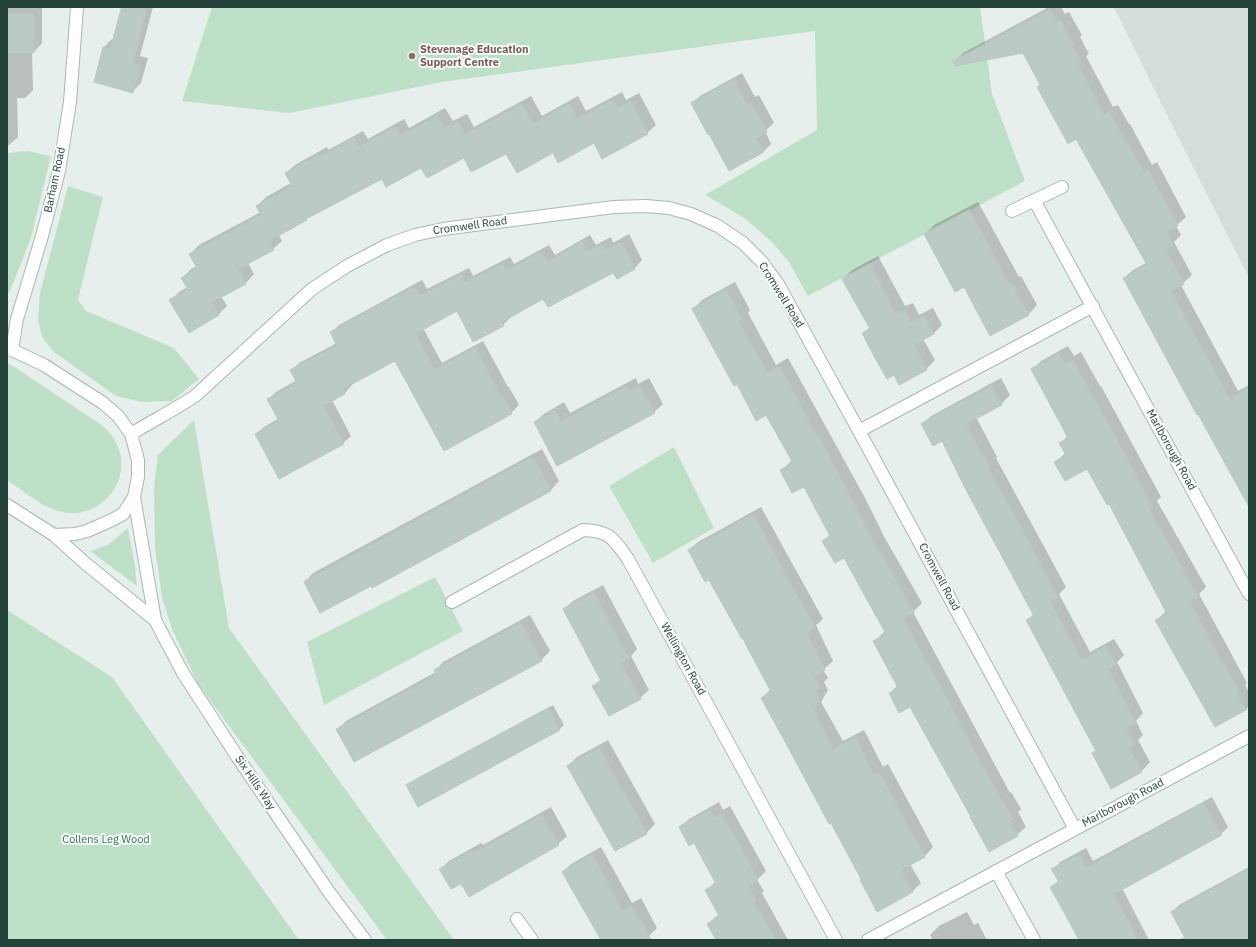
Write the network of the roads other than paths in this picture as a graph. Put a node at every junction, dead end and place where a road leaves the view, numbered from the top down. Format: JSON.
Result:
{"nodes":[{"id":1,"x":77,"y":7,"type":"edge"},
{"id":2,"x":1062,"y":187,"type":"dead end"},
{"id":3,"x":1034,"y":200,"type":"junction"},
{"id":4,"x":1012,"y":211,"type":"dead end"},
{"id":5,"x":1093,"y":306,"type":"junction"},
{"id":6,"x":10,"y":349,"type":"edge"},
{"id":7,"x":860,"y":431,"type":"junction"},
{"id":8,"x":131,"y":434,"type":"junction"},
{"id":9,"x":134,"y":498,"type":"junction"},
{"id":10,"x":7,"y":505,"type":"edge"},
{"id":11,"x":54,"y":535,"type":"junction"},
{"id":12,"x":1249,"y":594,"type":"edge"},
{"id":13,"x":452,"y":602,"type":"dead end"},
{"id":14,"x":155,"y":620,"type":"junction"},
{"id":15,"x":1249,"y":736,"type":"edge"},
{"id":16,"x":1075,"y":829,"type":"junction"},
{"id":17,"x":996,"y":871,"type":"junction"},
{"id":18,"x":517,"y":919,"type":"dead end"},
{"id":19,"x":366,"y":940,"type":"edge"},
{"id":20,"x":532,"y":940,"type":"edge"},
{"id":21,"x":836,"y":940,"type":"edge"},
{"id":22,"x":868,"y":940,"type":"edge"},
{"id":23,"x":1034,"y":940,"type":"edge"}],
"edges":[{"from":1,"to":6,"type":"street","name":"Barham Road"},
{"from":2,"to":3,"type":"street"},
{"from":3,"to":4,"type":"street"},
{"from":3,"to":5,"type":"street","name":"Marlborough Road"},
{"from":5,"to":7,"type":"street"},
{"from":5,"to":12,"type":"street","name":"Marlborough Road"},
{"from":6,"to":8,"type":"street"},
{"from":7,"to":8,"type":"street","name":"Cromwell Road"},
{"from":7,"to":16,"type":"street","name":"Cromwell Road"},
{"from":8,"to":9,"type":"street"},
{"from":9,"to":11,"type":"street"},
{"from":9,"to":14,"type":"street","name":"Six Hills Way"},
{"from":10,"to":11,"type":"street","name":"Six Hills Way"},
{"from":11,"to":14,"type":"street","name":"Six Hills Way"},
{"from":13,"to":21,"type":"street","name":"Wellington Road"},
{"from":14,"to":19,"type":"street","name":"Six Hills Way"},
{"from":15,"to":16,"type":"street","name":"Marlborough Road"},
{"from":16,"to":17,"type":"street","name":"Marlborough Road"},
{"from":17,"to":22,"type":"street","name":"Marlborough Road"},
{"from":17,"to":23,"type":"street"},
{"from":18,"to":20,"type":"street"}]}
